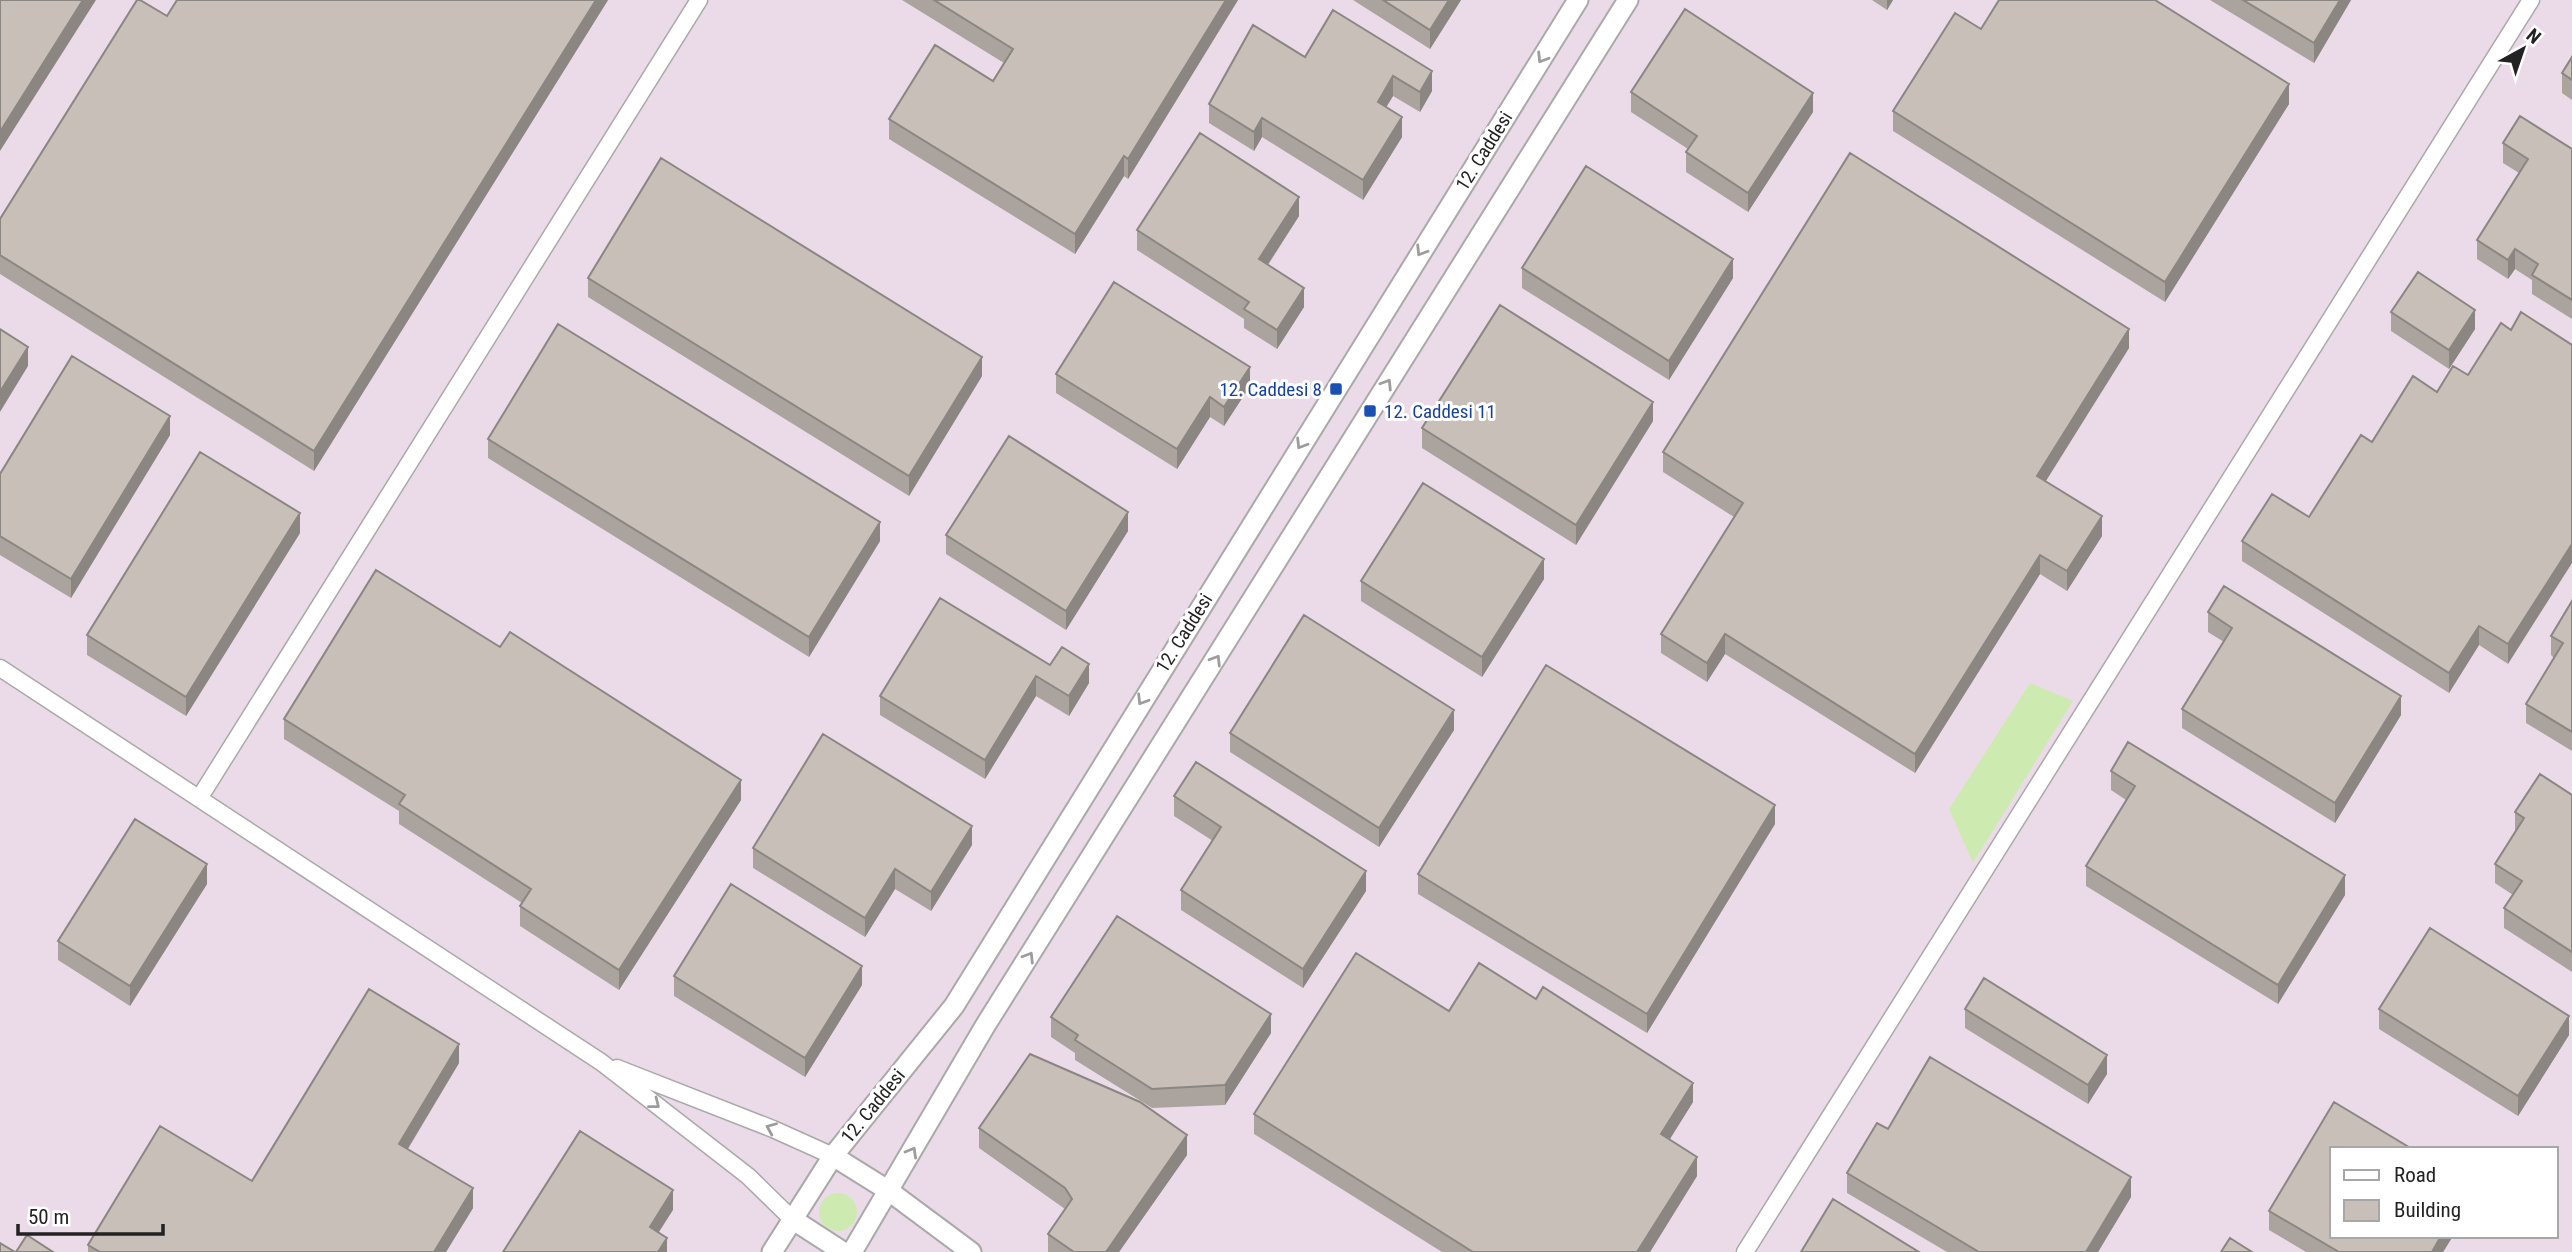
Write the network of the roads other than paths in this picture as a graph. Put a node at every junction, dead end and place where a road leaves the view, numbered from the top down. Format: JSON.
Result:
{"nodes":[{"id":1,"x":699,"y":0,"type":"edge"},
{"id":2,"x":1578,"y":0,"type":"edge"},
{"id":3,"x":1628,"y":0,"type":"edge"},
{"id":4,"x":2531,"y":0,"type":"edge"},
{"id":5,"x":0,"y":668,"type":"edge"},
{"id":6,"x":200,"y":797,"type":"junction"},
{"id":7,"x":601,"y":1062,"type":"junction"},
{"id":8,"x":833,"y":1156,"type":"junction"},
{"id":9,"x":889,"y":1191,"type":"junction"},
{"id":10,"x":792,"y":1219,"type":"junction"},
{"id":11,"x":772,"y":1252,"type":"edge"},
{"id":12,"x":843,"y":1252,"type":"edge"},
{"id":13,"x":852,"y":1252,"type":"edge"},
{"id":14,"x":971,"y":1252,"type":"edge"},
{"id":15,"x":1745,"y":1252,"type":"edge"}],
"edges":[{"from":1,"to":6,"type":"street"},
{"from":2,"to":8,"type":"street","name":"12. Caddesi","one_way":true},
{"from":9,"to":3,"type":"street","one_way":true},
{"from":4,"to":15,"type":"street"},
{"from":5,"to":6,"type":"street"},
{"from":6,"to":7,"type":"street"},
{"from":8,"to":7,"type":"street","one_way":true},
{"from":7,"to":10,"type":"street","one_way":true},
{"from":8,"to":9,"type":"street"},
{"from":8,"to":10,"type":"street","name":"12. Caddesi"},
{"from":9,"to":13,"type":"street"},
{"from":9,"to":14,"type":"street"},
{"from":10,"to":11,"type":"street","name":"12. Caddesi"},
{"from":10,"to":12,"type":"street"}]}
